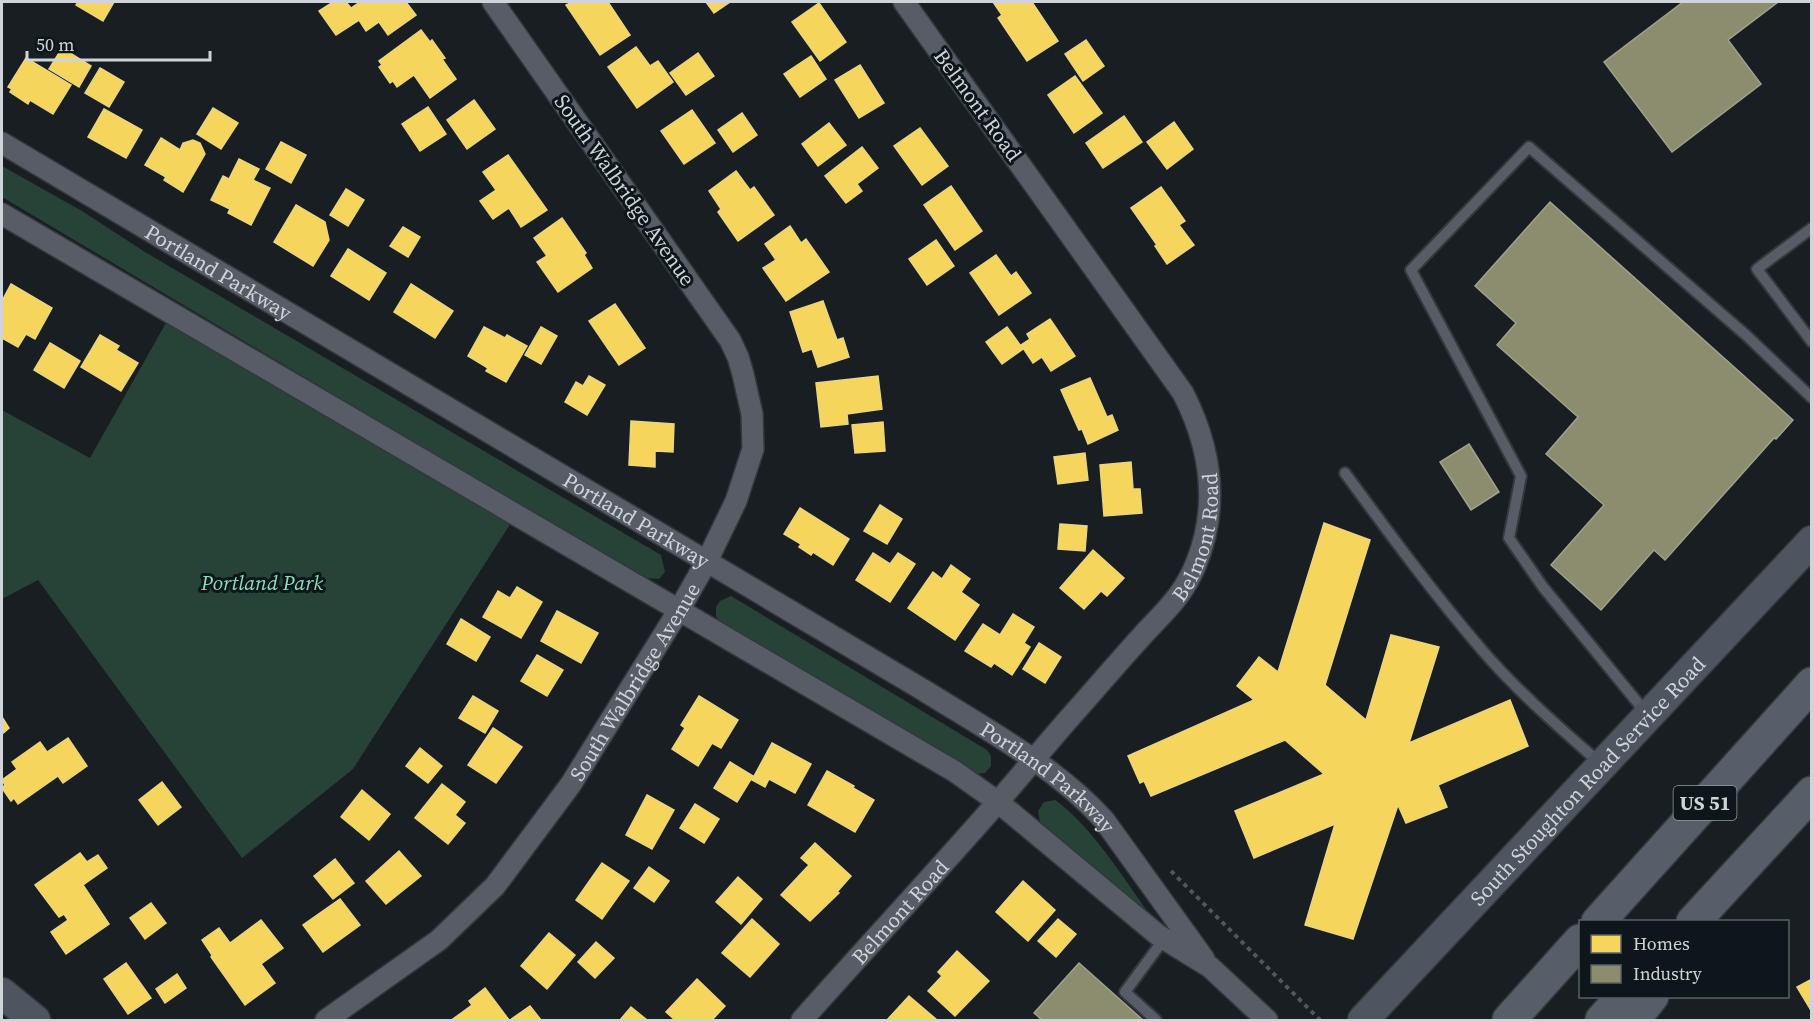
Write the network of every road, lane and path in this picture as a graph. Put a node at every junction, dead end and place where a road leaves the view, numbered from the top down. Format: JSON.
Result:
{"nodes":[{"id":1,"x":493,"y":2,"type":"edge"},
{"id":2,"x":904,"y":2,"type":"edge"},
{"id":3,"x":2,"y":143,"type":"edge"},
{"id":4,"x":2,"y":213,"type":"edge"},
{"id":5,"x":1812,"y":228,"type":"edge"},
{"id":6,"x":1812,"y":342,"type":"edge"},
{"id":7,"x":1812,"y":399,"type":"edge"},
{"id":8,"x":1345,"y":473,"type":"dead end"},
{"id":9,"x":1812,"y":541,"type":"edge"},
{"id":10,"x":707,"y":561,"type":"junction"},
{"id":11,"x":679,"y":610,"type":"junction"},
{"id":12,"x":1812,"y":684,"type":"edge"},
{"id":13,"x":1649,"y":716,"type":"junction"},
{"id":14,"x":1033,"y":759,"type":"junction"},
{"id":15,"x":1602,"y":766,"type":"junction"},
{"id":16,"x":1812,"y":793,"type":"edge"},
{"id":17,"x":1812,"y":798,"type":"edge"},
{"id":18,"x":998,"y":802,"type":"junction"},
{"id":19,"x":1166,"y":866,"type":"dead end"},
{"id":20,"x":1599,"y":920,"type":"edge"},
{"id":21,"x":1694,"y":920,"type":"edge"},
{"id":22,"x":1714,"y":920,"type":"edge"},
{"id":23,"x":1164,"y":939,"type":"junction"},
{"id":24,"x":1579,"y":943,"type":"edge"},
{"id":25,"x":1210,"y":967,"type":"junction"},
{"id":26,"x":1622,"y":998,"type":"edge"},
{"id":27,"x":1650,"y":998,"type":"edge"},
{"id":28,"x":6,"y":1003,"type":"edge"},
{"id":29,"x":35,"y":1020,"type":"edge"},
{"id":30,"x":326,"y":1020,"type":"edge"},
{"id":31,"x":802,"y":1020,"type":"edge"},
{"id":32,"x":1156,"y":1020,"type":"edge"},
{"id":33,"x":1267,"y":1020,"type":"edge"},
{"id":34,"x":1320,"y":1020,"type":"edge"},
{"id":35,"x":1363,"y":1020,"type":"edge"},
{"id":36,"x":1509,"y":1020,"type":"edge"},
{"id":37,"x":1602,"y":1020,"type":"edge"},
{"id":38,"x":1633,"y":1020,"type":"edge"}],
"edges":[{"from":1,"to":10,"type":"street","name":"South Walbridge Avenue"},
{"from":2,"to":14,"type":"street","name":"Belmont Road"},
{"from":3,"to":10,"type":"street","name":"Portland Parkway"},
{"from":4,"to":11,"type":"street","name":"Portland Parkway"},
{"from":5,"to":6,"type":"lane"},
{"from":7,"to":13,"type":"lane"},
{"from":8,"to":15,"type":"lane"},
{"from":9,"to":13,"type":"street","name":"South Stoughton Road Service Road"},
{"from":10,"to":11,"type":"street","name":"South Walbridge Avenue"},
{"from":10,"to":14,"type":"street","name":"Portland Parkway"},
{"from":11,"to":18,"type":"street","name":"Portland Parkway"},
{"from":11,"to":30,"type":"street","name":"South Walbridge Avenue"},
{"from":12,"to":20,"type":"main road","number":"US 51"},
{"from":13,"to":15,"type":"street","name":"South Stoughton Road Service Road"},
{"from":14,"to":18,"type":"street","name":"Belmont Road"},
{"from":14,"to":25,"type":"street","name":"Portland Parkway"},
{"from":15,"to":35,"type":"street","name":"South Stoughton Road Service Road"},
{"from":16,"to":21,"type":"main road"},
{"from":17,"to":22,"type":"main road"},
{"from":18,"to":23,"type":"street","name":"Portland Parkway"},
{"from":18,"to":31,"type":"street","name":"Belmont Road"},
{"from":19,"to":34,"type":"path"},
{"from":23,"to":25,"type":"street","name":"Portland Parkway"},
{"from":23,"to":32,"type":"lane"},
{"from":24,"to":36,"type":"main road"},
{"from":25,"to":33,"type":"street","name":"Portland Parkway"},
{"from":26,"to":37,"type":"main road"},
{"from":27,"to":38,"type":"main road"},
{"from":28,"to":29,"type":"street"}]}
